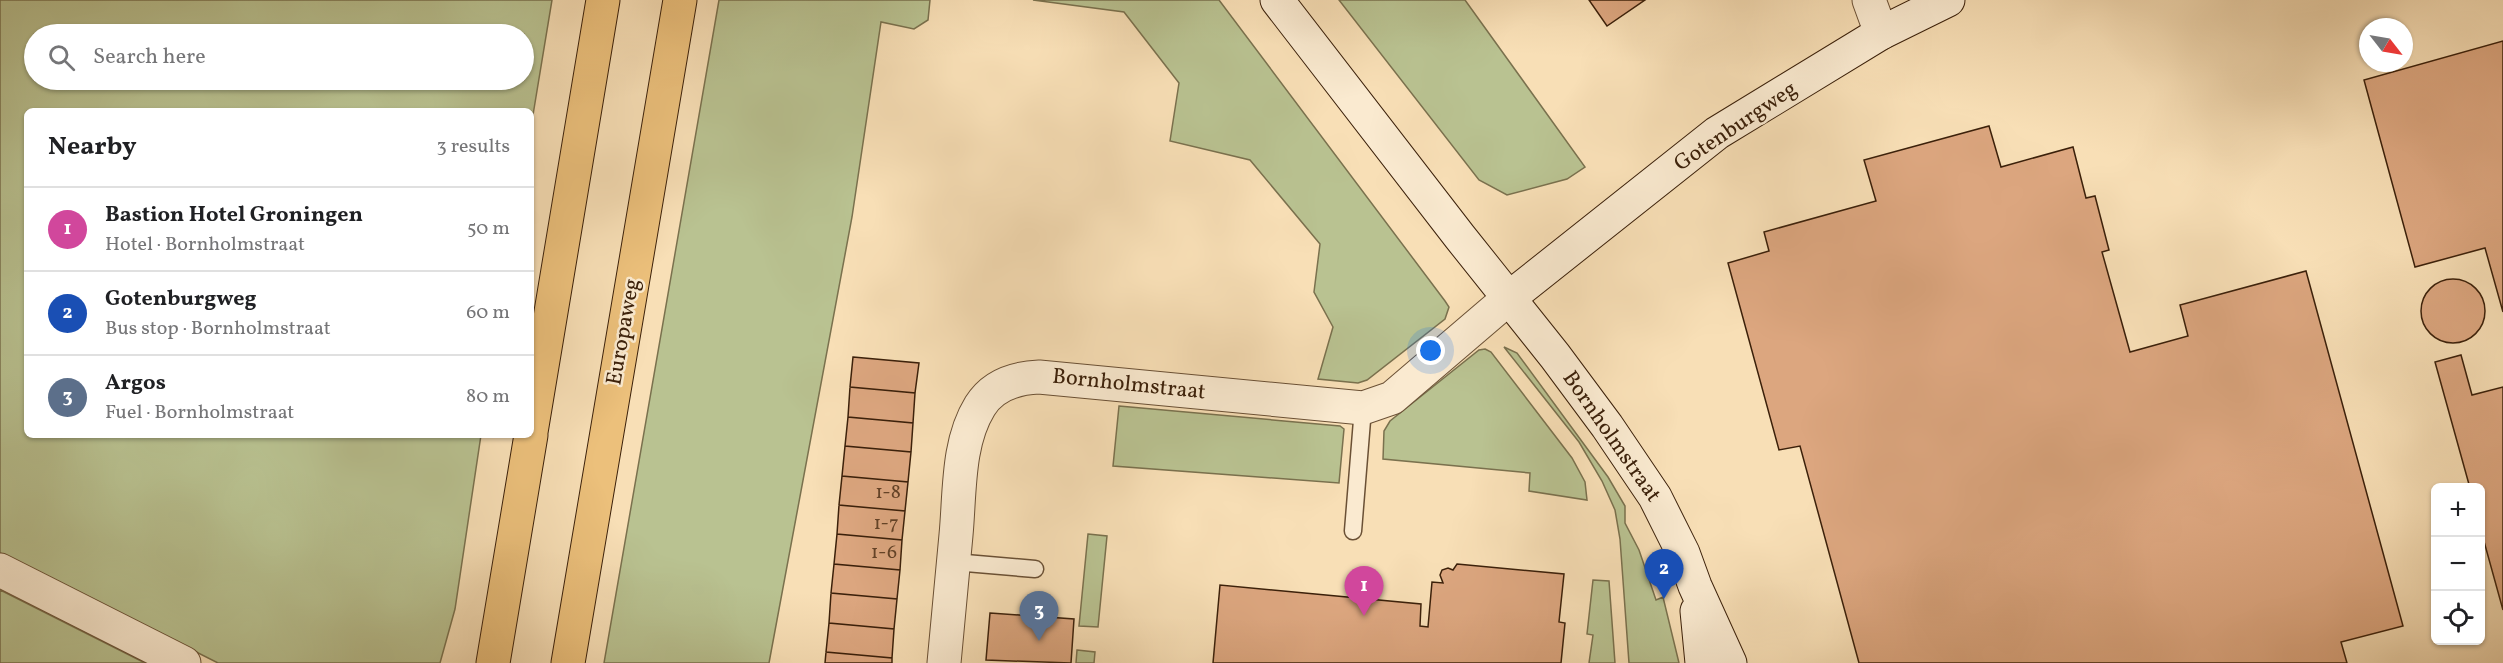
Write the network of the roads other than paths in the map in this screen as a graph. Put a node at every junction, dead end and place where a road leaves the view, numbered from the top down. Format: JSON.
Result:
{"nodes":[{"id":1,"x":603,"y":0,"type":"edge"},
{"id":2,"x":680,"y":0,"type":"edge"},
{"id":3,"x":1277,"y":0,"type":"edge"},
{"id":4,"x":1869,"y":0,"type":"edge"},
{"id":5,"x":1948,"y":0,"type":"edge"},
{"id":6,"x":1881,"y":33,"type":"junction"},
{"id":7,"x":1509,"y":298,"type":"junction"},
{"id":8,"x":1363,"y":408,"type":"junction"},
{"id":9,"x":534,"y":416,"type":"edge"},
{"id":10,"x":530,"y":438,"type":"edge"},
{"id":11,"x":1353,"y":531,"type":"dead end"},
{"id":12,"x":954,"y":562,"type":"junction"},
{"id":13,"x":1035,"y":569,"type":"dead end"},
{"id":14,"x":0,"y":570,"type":"edge"},
{"id":15,"x":1695,"y":586,"type":"junction"},
{"id":16,"x":184,"y":663,"type":"edge"},
{"id":17,"x":493,"y":663,"type":"edge"},
{"id":18,"x":568,"y":663,"type":"edge"},
{"id":19,"x":944,"y":663,"type":"edge"},
{"id":20,"x":1702,"y":663,"type":"edge"},
{"id":21,"x":1730,"y":663,"type":"edge"}],
"edges":[{"from":1,"to":9,"type":"highway"},
{"from":2,"to":18,"type":"highway","name":"Europaweg"},
{"from":3,"to":7,"type":"street","name":"Bornholmstraat"},
{"from":4,"to":6,"type":"street"},
{"from":5,"to":6,"type":"street","name":"Gotenburgweg"},
{"from":6,"to":7,"type":"street","name":"Gotenburgweg"},
{"from":7,"to":8,"type":"street","name":"Bornholmstraat"},
{"from":7,"to":15,"type":"street","name":"Bornholmstraat"},
{"from":8,"to":11,"type":"lane"},
{"from":8,"to":12,"type":"street","name":"Bornholmstraat"},
{"from":10,"to":17,"type":"highway"},
{"from":12,"to":13,"type":"lane"},
{"from":12,"to":19,"type":"street","name":"Bornholmstraat"},
{"from":14,"to":16,"type":"street"},
{"from":15,"to":20,"type":"street","name":"Bornholmstraat"},
{"from":15,"to":21,"type":"street","name":"Bornholmstraat"}]}
